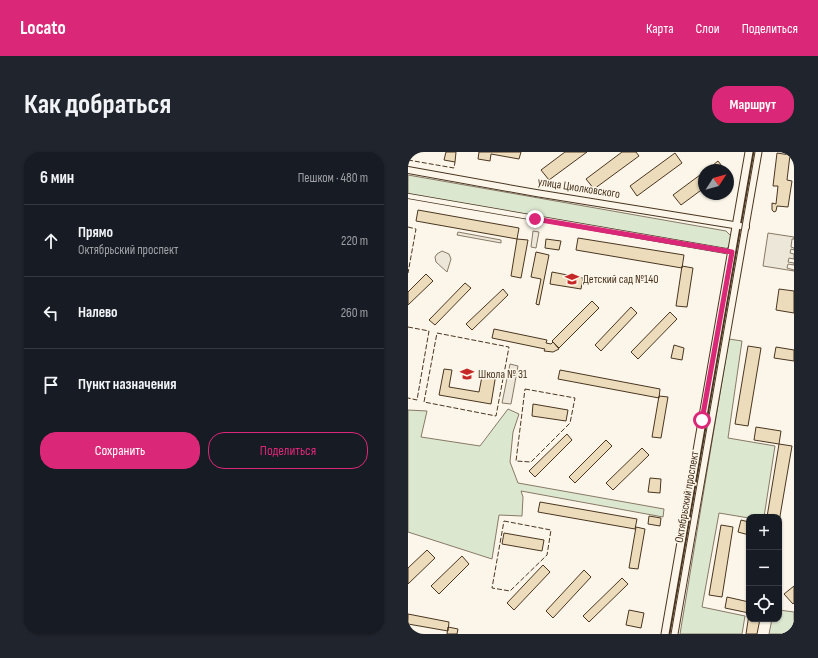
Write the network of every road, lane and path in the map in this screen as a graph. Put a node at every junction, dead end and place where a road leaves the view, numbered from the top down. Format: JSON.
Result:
{"nodes":[{"id":1,"x":749,"y":152,"type":"edge"},
{"id":2,"x":758,"y":152,"type":"edge"},
{"id":3,"x":408,"y":170,"type":"edge"},
{"id":4,"x":408,"y":196,"type":"edge"},
{"id":5,"x":736,"y":226,"type":"junction"},
{"id":6,"x":746,"y":227,"type":"junction"},
{"id":7,"x":732,"y":252,"type":"junction"},
{"id":8,"x":665,"y":634,"type":"edge"},
{"id":9,"x":674,"y":634,"type":"edge"}],
"edges":[{"from":1,"to":5,"type":"main road","name":"Октябрьский проспект"},
{"from":2,"to":6,"type":"main road","name":"Октябрьский проспект"},
{"from":3,"to":5,"type":"street","name":"улица Циолковского"},
{"from":4,"to":7,"type":"street"},
{"from":5,"to":6,"type":"street","name":"улица Циолковского"},
{"from":5,"to":7,"type":"main road","name":"Октябрьский проспект"},
{"from":6,"to":9,"type":"main road","name":"Октябрьский проспект"},
{"from":7,"to":8,"type":"main road","name":"Октябрьский проспект"}]}
